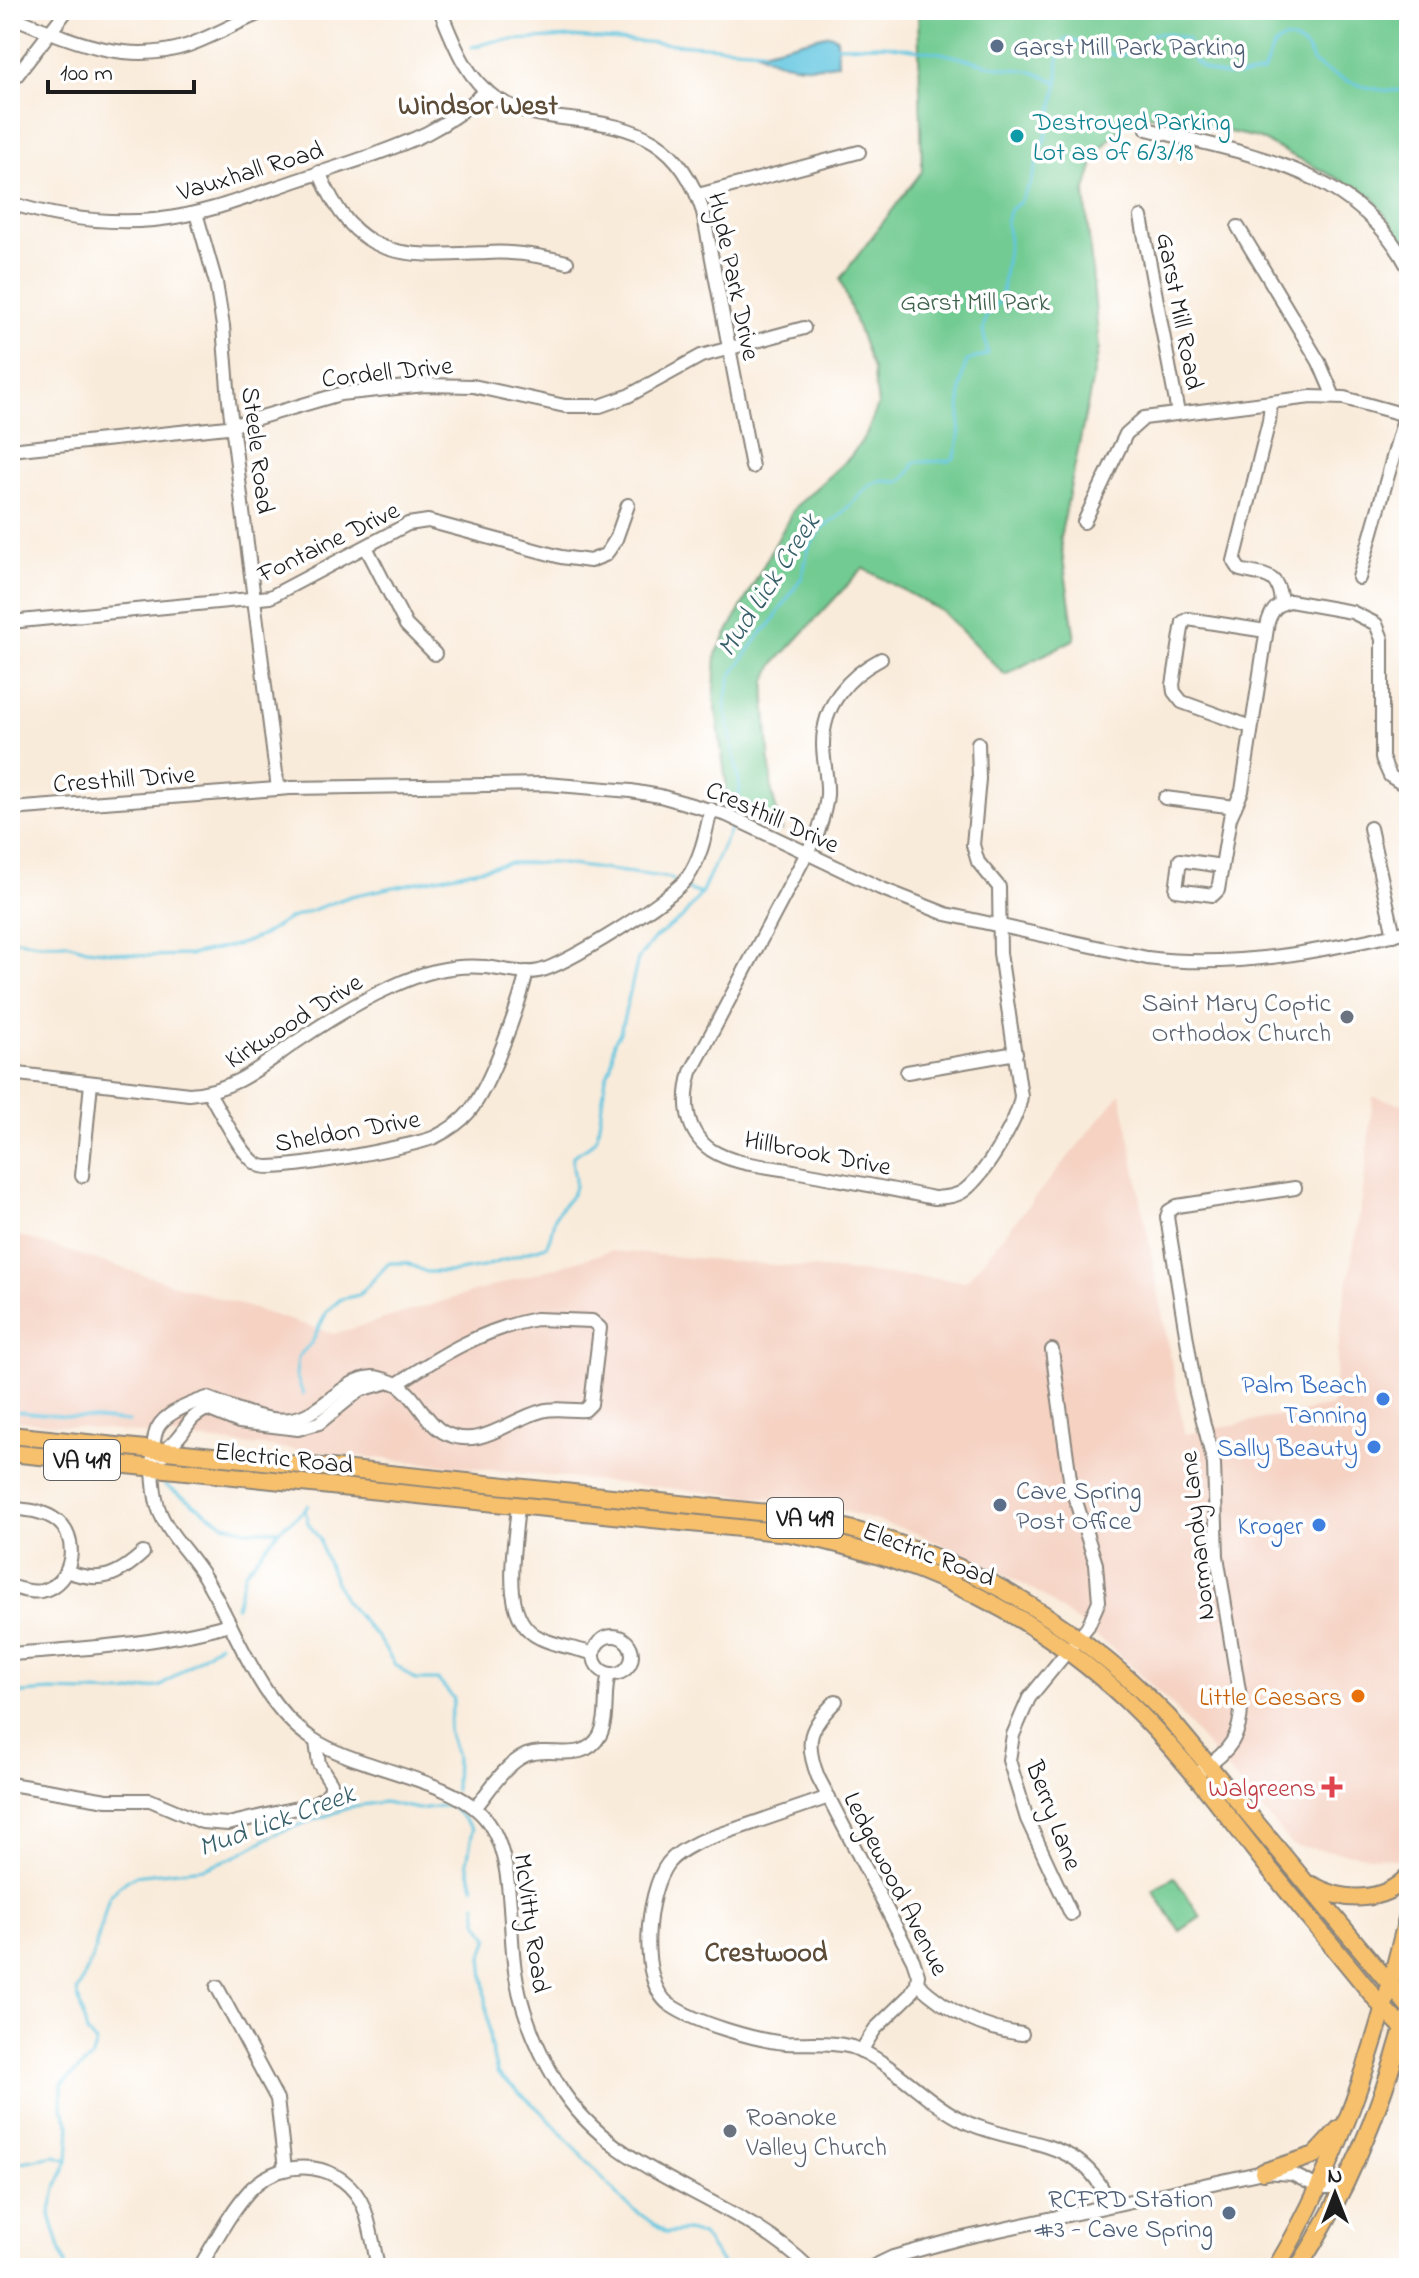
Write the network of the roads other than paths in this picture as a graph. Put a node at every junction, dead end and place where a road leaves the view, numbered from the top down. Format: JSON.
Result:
{"nodes":[{"id":1,"x":67,"y":10,"type":"edge"},
{"id":2,"x":268,"y":10,"type":"edge"},
{"id":3,"x":440,"y":10,"type":"edge"},
{"id":4,"x":10,"y":16,"type":"edge"},
{"id":5,"x":49,"y":32,"type":"junction"},
{"id":6,"x":10,"y":84,"type":"edge"},
{"id":7,"x":486,"y":90,"type":"junction"},
{"id":8,"x":1147,"y":129,"type":"dead end"},
{"id":9,"x":859,"y":152,"type":"dead end"},
{"id":10,"x":319,"y":172,"type":"junction"},
{"id":11,"x":698,"y":195,"type":"junction"},
{"id":12,"x":10,"y":203,"type":"edge"},
{"id":13,"x":196,"y":213,"type":"junction"},
{"id":14,"x":1141,"y":217,"type":"dead end"},
{"id":15,"x":1238,"y":227,"type":"dead end"},
{"id":16,"x":567,"y":262,"type":"dead end"},
{"id":17,"x":1409,"y":269,"type":"edge"},
{"id":18,"x":804,"y":328,"type":"dead end"},
{"id":19,"x":729,"y":348,"type":"junction"},
{"id":20,"x":1334,"y":397,"type":"junction"},
{"id":21,"x":1271,"y":403,"type":"junction"},
{"id":22,"x":1178,"y":413,"type":"junction"},
{"id":23,"x":1407,"y":416,"type":"edge"},
{"id":24,"x":233,"y":426,"type":"junction"},
{"id":25,"x":10,"y":450,"type":"edge"},
{"id":26,"x":752,"y":467,"type":"dead end"},
{"id":27,"x":628,"y":505,"type":"dead end"},
{"id":28,"x":1084,"y":522,"type":"dead end"},
{"id":29,"x":366,"y":547,"type":"junction"},
{"id":30,"x":1359,"y":578,"type":"dead end"},
{"id":31,"x":256,"y":600,"type":"junction"},
{"id":32,"x":1281,"y":603,"type":"junction"},
{"id":33,"x":10,"y":622,"type":"edge"},
{"id":34,"x":1266,"y":631,"type":"junction"},
{"id":35,"x":435,"y":654,"type":"dead end"},
{"id":36,"x":881,"y":659,"type":"dead end"},
{"id":37,"x":1251,"y":727,"type":"junction"},
{"id":38,"x":978,"y":743,"type":"dead end"},
{"id":39,"x":1409,"y":788,"type":"edge"},
{"id":40,"x":278,"y":789,"type":"junction"},
{"id":41,"x":1165,"y":798,"type":"dead end"},
{"id":42,"x":1235,"y":807,"type":"junction"},
{"id":43,"x":10,"y":809,"type":"edge"},
{"id":44,"x":711,"y":809,"type":"junction"},
{"id":45,"x":1370,"y":828,"type":"dead end"},
{"id":46,"x":808,"y":854,"type":"junction"},
{"id":47,"x":1222,"y":866,"type":"dead end"},
{"id":48,"x":1000,"y":925,"type":"junction"},
{"id":49,"x":1409,"y":931,"type":"edge"},
{"id":50,"x":1394,"y":935,"type":"junction"},
{"id":51,"x":527,"y":972,"type":"junction"},
{"id":52,"x":1016,"y":1053,"type":"junction"},
{"id":53,"x":907,"y":1072,"type":"dead end"},
{"id":54,"x":10,"y":1073,"type":"edge"},
{"id":55,"x":91,"y":1083,"type":"junction"},
{"id":56,"x":209,"y":1093,"type":"junction"},
{"id":57,"x":82,"y":1176,"type":"dead end"},
{"id":58,"x":1295,"y":1188,"type":"dead end"},
{"id":59,"x":1052,"y":1350,"type":"dead end"},
{"id":60,"x":397,"y":1384,"type":"junction"},
{"id":61,"x":10,"y":1435,"type":"edge"},
{"id":62,"x":160,"y":1449,"type":"junction"},
{"id":63,"x":10,"y":1453,"type":"edge"},
{"id":64,"x":155,"y":1468,"type":"junction"},
{"id":65,"x":518,"y":1504,"type":"junction"},
{"id":66,"x":10,"y":1508,"type":"edge"},
{"id":67,"x":143,"y":1553,"type":"dead end"},
{"id":68,"x":66,"y":1571,"type":"junction"},
{"id":69,"x":10,"y":1586,"type":"edge"},
{"id":70,"x":230,"y":1624,"type":"junction"},
{"id":71,"x":1080,"y":1637,"type":"junction"},
{"id":72,"x":1069,"y":1651,"type":"junction"},
{"id":73,"x":10,"y":1654,"type":"edge"},
{"id":74,"x":594,"y":1654,"type":"junction"},
{"id":75,"x":609,"y":1674,"type":"junction"},
{"id":76,"x":836,"y":1701,"type":"dead end"},
{"id":77,"x":316,"y":1742,"type":"junction"},
{"id":78,"x":1201,"y":1770,"type":"junction"},
{"id":79,"x":10,"y":1784,"type":"edge"},
{"id":80,"x":829,"y":1797,"type":"junction"},
{"id":81,"x":475,"y":1808,"type":"junction"},
{"id":82,"x":1409,"y":1875,"type":"edge"},
{"id":83,"x":1301,"y":1878,"type":"junction"},
{"id":84,"x":1409,"y":1910,"type":"edge"},
{"id":85,"x":1071,"y":1914,"type":"dead end"},
{"id":86,"x":917,"y":1983,"type":"junction"},
{"id":87,"x":217,"y":1987,"type":"dead end"},
{"id":88,"x":1390,"y":1987,"type":"junction"},
{"id":89,"x":1409,"y":2006,"type":"edge"},
{"id":90,"x":1383,"y":2008,"type":"junction"},
{"id":91,"x":1406,"y":2030,"type":"edge"},
{"id":92,"x":1022,"y":2034,"type":"dead end"},
{"id":93,"x":861,"y":2051,"type":"junction"},
{"id":94,"x":1353,"y":2111,"type":"junction"},
{"id":95,"x":285,"y":2169,"type":"junction"},
{"id":96,"x":1263,"y":2172,"type":"junction"},
{"id":97,"x":1320,"y":2188,"type":"junction"},
{"id":98,"x":1344,"y":2188,"type":"junction"},
{"id":99,"x":1110,"y":2204,"type":"junction"},
{"id":100,"x":199,"y":2268,"type":"edge"},
{"id":101,"x":378,"y":2268,"type":"edge"},
{"id":102,"x":809,"y":2268,"type":"edge"},
{"id":103,"x":870,"y":2268,"type":"edge"},
{"id":104,"x":1276,"y":2268,"type":"edge"},
{"id":105,"x":1298,"y":2268,"type":"edge"}],
"edges":[{"from":1,"to":5,"type":"street"},
{"from":2,"to":5,"type":"street"},
{"from":3,"to":7,"type":"street","name":"Hyde Park Drive"},
{"from":4,"to":5,"type":"street"},
{"from":5,"to":6,"type":"street"},
{"from":7,"to":10,"type":"street","name":"Vauxhall Road"},
{"from":7,"to":11,"type":"street","name":"Hyde Park Drive"},
{"from":8,"to":17,"type":"street"},
{"from":9,"to":11,"type":"street"},
{"from":10,"to":13,"type":"street","name":"Vauxhall Road"},
{"from":10,"to":16,"type":"street"},
{"from":11,"to":19,"type":"street","name":"Hyde Park Drive"},
{"from":12,"to":13,"type":"street","name":"Vauxhall Road"},
{"from":13,"to":24,"type":"street","name":"Steele Road"},
{"from":14,"to":22,"type":"street","name":"Garst Mill Road"},
{"from":15,"to":20,"type":"street"},
{"from":18,"to":19,"type":"street","name":"Cordell Drive"},
{"from":19,"to":24,"type":"street","name":"Cordell Drive"},
{"from":19,"to":26,"type":"street","name":"Hyde Park Drive"},
{"from":20,"to":21,"type":"street","name":"Garst Mill Road"},
{"from":20,"to":23,"type":"street","name":"Garst Mill Road"},
{"from":21,"to":22,"type":"street","name":"Garst Mill Road"},
{"from":21,"to":32,"type":"street"},
{"from":22,"to":28,"type":"street","name":"Garst Mill Road"},
{"from":23,"to":30,"type":"street","name":"Garst Mill Road"},
{"from":24,"to":25,"type":"street","name":"Cordell Drive"},
{"from":24,"to":31,"type":"street","name":"Steele Road"},
{"from":27,"to":29,"type":"street","name":"Fontaine Drive"},
{"from":29,"to":31,"type":"street","name":"Fontaine Drive"},
{"from":29,"to":35,"type":"street"},
{"from":31,"to":33,"type":"street","name":"Fontaine Drive"},
{"from":31,"to":40,"type":"street","name":"Steele Road"},
{"from":32,"to":34,"type":"street"},
{"from":32,"to":39,"type":"street"},
{"from":34,"to":37,"type":"street"},
{"from":34,"to":37,"type":"street"},
{"from":36,"to":46,"type":"street","name":"Hillbrook Drive"},
{"from":37,"to":42,"type":"street"},
{"from":38,"to":48,"type":"street","name":"Hillbrook Drive"},
{"from":40,"to":43,"type":"street","name":"Cresthill Drive"},
{"from":40,"to":44,"type":"street","name":"Cresthill Drive"},
{"from":41,"to":42,"type":"street"},
{"from":42,"to":47,"type":"street"},
{"from":44,"to":46,"type":"street","name":"Cresthill Drive"},
{"from":44,"to":51,"type":"street","name":"Kirkwood Drive"},
{"from":45,"to":50,"type":"street"},
{"from":46,"to":48,"type":"street","name":"Cresthill Drive"},
{"from":46,"to":52,"type":"street","name":"Hillbrook Drive"},
{"from":48,"to":50,"type":"street","name":"Cresthill Drive"},
{"from":48,"to":52,"type":"street","name":"Hillbrook Drive"},
{"from":49,"to":50,"type":"street","name":"Cresthill Drive"},
{"from":51,"to":56,"type":"street","name":"Kirkwood Drive"},
{"from":51,"to":56,"type":"street","name":"Sheldon Drive"},
{"from":52,"to":53,"type":"street"},
{"from":54,"to":55,"type":"street","name":"Kirkwood Drive"},
{"from":55,"to":56,"type":"street","name":"Kirkwood Drive"},
{"from":55,"to":57,"type":"street"},
{"from":58,"to":78,"type":"street","name":"Normandy Lane"},
{"from":59,"to":71,"type":"street","name":"Berry Lane"},
{"from":60,"to":60,"type":"street"},
{"from":60,"to":62,"type":"street"},
{"from":60,"to":62,"type":"street"},
{"from":61,"to":62,"type":"main road","name":"Electric Road","number":"VA 419"},
{"from":62,"to":64,"type":"street"},
{"from":62,"to":71,"type":"main road","name":"Electric Road","number":"VA 419"},
{"from":63,"to":64,"type":"main road","name":"Electric Road","number":"VA 419"},
{"from":64,"to":65,"type":"main road","name":"Electric Road","number":"VA 419"},
{"from":64,"to":70,"type":"street","name":"McVitty Road"},
{"from":65,"to":72,"type":"main road","name":"Electric Road","number":"VA 419"},
{"from":65,"to":74,"type":"street"},
{"from":66,"to":68,"type":"street"},
{"from":67,"to":68,"type":"street"},
{"from":68,"to":69,"type":"street"},
{"from":70,"to":73,"type":"street"},
{"from":70,"to":77,"type":"street","name":"McVitty Road"},
{"from":71,"to":72,"type":"street","name":"Berry Lane"},
{"from":71,"to":78,"type":"main road","name":"Electric Road","number":"VA 419"},
{"from":72,"to":78,"type":"main road","name":"Electric Road","number":"VA 419"},
{"from":72,"to":85,"type":"street","name":"Berry Lane"},
{"from":74,"to":75,"type":"street"},
{"from":74,"to":75,"type":"street"},
{"from":75,"to":81,"type":"street"},
{"from":76,"to":80,"type":"street","name":"Ledgewood Avenue"},
{"from":77,"to":79,"type":"street"},
{"from":77,"to":81,"type":"street","name":"McVitty Road"},
{"from":78,"to":83,"type":"main road","name":"Electric Road","number":"VA 419"},
{"from":78,"to":90,"type":"main road","name":"Electric Road","number":"VA 419"},
{"from":80,"to":86,"type":"street","name":"Ledgewood Avenue"},
{"from":80,"to":93,"type":"street"},
{"from":81,"to":102,"type":"street","name":"McVitty Road"},
{"from":82,"to":83,"type":"main road"},
{"from":83,"to":88,"type":"main road","name":"Electric Road","number":"VA 419"},
{"from":84,"to":88,"type":"main road"},
{"from":86,"to":92,"type":"street","name":"Ledgewood Avenue"},
{"from":86,"to":93,"type":"street"},
{"from":87,"to":95,"type":"street"},
{"from":88,"to":89,"type":"main road","name":"Electric Road","number":"VA 419"},
{"from":88,"to":90,"type":"main road"},
{"from":89,"to":91,"type":"main road"},
{"from":90,"to":91,"type":"main road","name":"Electric Road","number":"VA 419"},
{"from":90,"to":94,"type":"main road"},
{"from":91,"to":98,"type":"main road"},
{"from":93,"to":99,"type":"street"},
{"from":94,"to":96,"type":"main road"},
{"from":94,"to":97,"type":"main road"},
{"from":95,"to":100,"type":"street"},
{"from":95,"to":101,"type":"street"},
{"from":96,"to":97,"type":"street"},
{"from":96,"to":99,"type":"street"},
{"from":97,"to":98,"type":"street"},
{"from":97,"to":104,"type":"main road"},
{"from":98,"to":105,"type":"main road"},
{"from":99,"to":103,"type":"street"}]}
